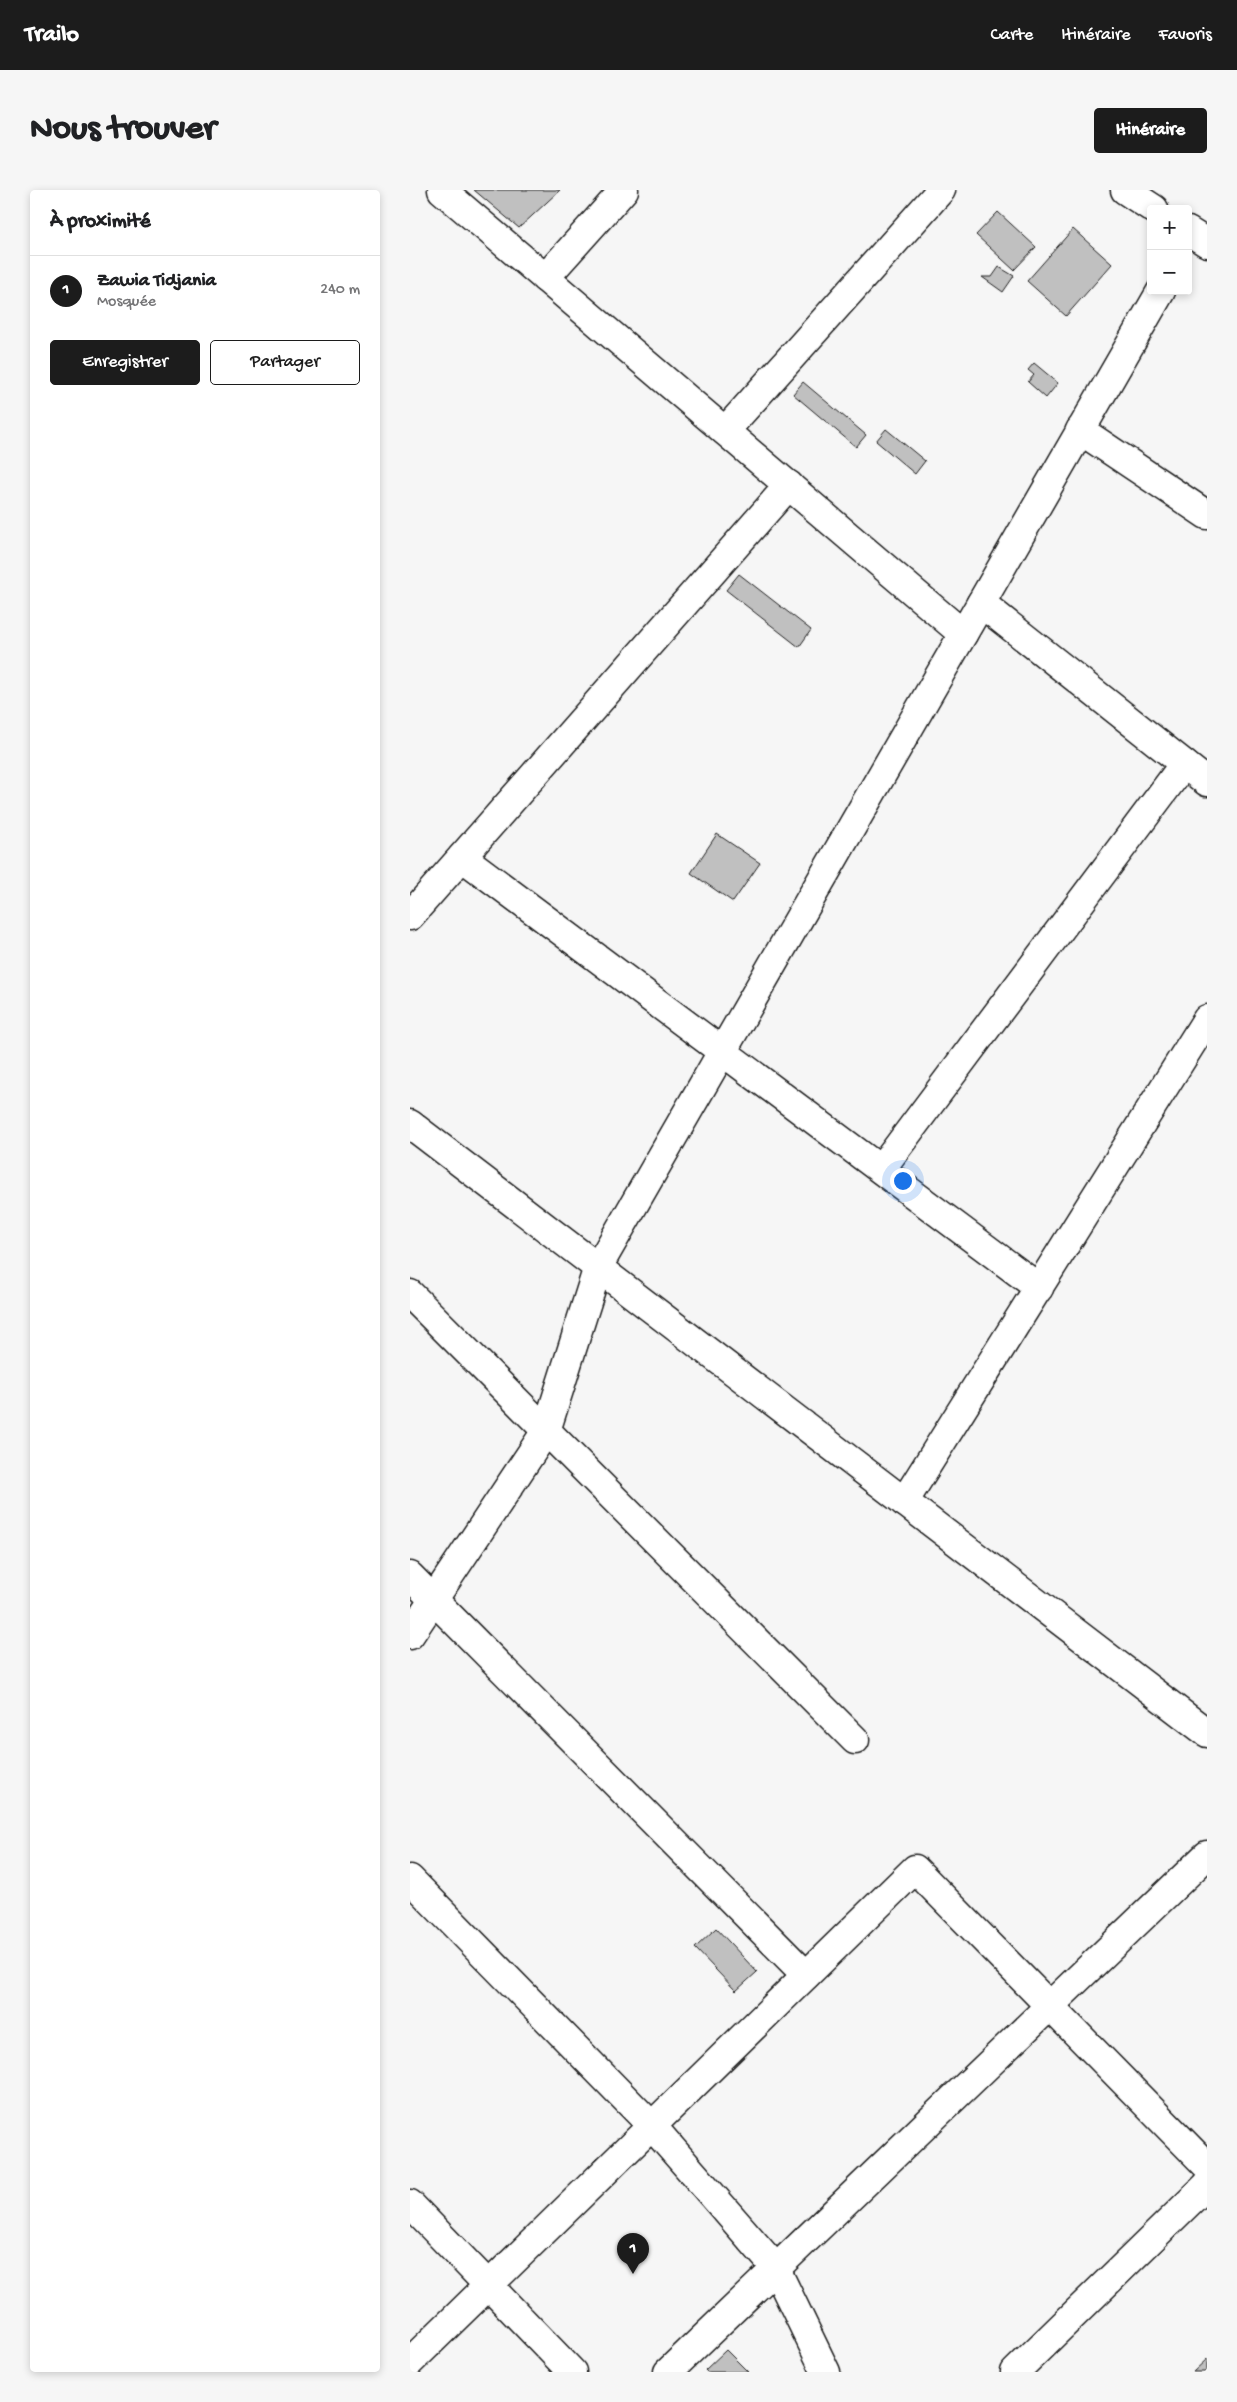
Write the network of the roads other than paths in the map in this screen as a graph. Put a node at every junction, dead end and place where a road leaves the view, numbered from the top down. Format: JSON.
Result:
{"nodes":[{"id":1,"x":442,"y":190,"type":"edge"},
{"id":2,"x":624,"y":190,"type":"edge"},
{"id":3,"x":941,"y":190,"type":"edge"},
{"id":4,"x":1125,"y":190,"type":"edge"},
{"id":5,"x":1166,"y":190,"type":"edge"},
{"id":6,"x":1148,"y":205,"type":"edge"},
{"id":7,"x":1157,"y":205,"type":"edge"},
{"id":8,"x":545,"y":278,"type":"junction"},
{"id":9,"x":1159,"y":295,"type":"edge"},
{"id":10,"x":1080,"y":430,"type":"junction"},
{"id":11,"x":725,"y":431,"type":"junction"},
{"id":12,"x":789,"y":485,"type":"junction"},
{"id":13,"x":1207,"y":515,"type":"edge"},
{"id":14,"x":981,"y":603,"type":"junction"},
{"id":15,"x":963,"y":634,"type":"junction"},
{"id":16,"x":1184,"y":764,"type":"junction"},
{"id":17,"x":1207,"y":782,"type":"edge"},
{"id":18,"x":462,"y":857,"type":"junction"},
{"id":19,"x":410,"y":916,"type":"edge"},
{"id":20,"x":1207,"y":1019,"type":"edge"},
{"id":21,"x":722,"y":1051,"type":"junction"},
{"id":22,"x":410,"y":1124,"type":"edge"},
{"id":23,"x":880,"y":1169,"type":"junction"},
{"id":24,"x":598,"y":1267,"type":"junction"},
{"id":25,"x":1038,"y":1288,"type":"junction"},
{"id":26,"x":410,"y":1294,"type":"edge"},
{"id":27,"x":546,"y":1431,"type":"junction"},
{"id":28,"x":904,"y":1502,"type":"junction"},
{"id":29,"x":410,"y":1576,"type":"edge"},
{"id":30,"x":433,"y":1600,"type":"junction"},
{"id":31,"x":410,"y":1634,"type":"edge"},
{"id":32,"x":1207,"y":1734,"type":"edge"},
{"id":33,"x":855,"y":1740,"type":"dead end"},
{"id":34,"x":1207,"y":1855,"type":"edge"},
{"id":35,"x":410,"y":1879,"type":"edge"},
{"id":36,"x":806,"y":1975,"type":"junction"},
{"id":37,"x":1050,"y":2006,"type":"junction"},
{"id":38,"x":652,"y":2126,"type":"junction"},
{"id":39,"x":1207,"y":2166,"type":"edge"},
{"id":40,"x":1207,"y":2185,"type":"edge"},
{"id":41,"x":410,"y":2204,"type":"edge"},
{"id":42,"x":775,"y":2267,"type":"junction"},
{"id":43,"x":489,"y":2285,"type":"junction"},
{"id":44,"x":410,"y":2362,"type":"edge"},
{"id":45,"x":572,"y":2372,"type":"edge"},
{"id":46,"x":668,"y":2372,"type":"edge"},
{"id":47,"x":826,"y":2372,"type":"edge"},
{"id":48,"x":1015,"y":2372,"type":"edge"}],
"edges":[{"from":1,"to":8,"type":"street"},
{"from":2,"to":8,"type":"street"},
{"from":3,"to":11,"type":"street"},
{"from":4,"to":6,"type":"street"},
{"from":5,"to":7,"type":"street"},
{"from":8,"to":11,"type":"street"},
{"from":9,"to":10,"type":"street"},
{"from":10,"to":13,"type":"street"},
{"from":10,"to":14,"type":"street"},
{"from":11,"to":12,"type":"street"},
{"from":12,"to":15,"type":"street"},
{"from":12,"to":18,"type":"street"},
{"from":14,"to":15,"type":"street"},
{"from":14,"to":16,"type":"street"},
{"from":15,"to":21,"type":"street"},
{"from":16,"to":17,"type":"street"},
{"from":16,"to":23,"type":"street"},
{"from":18,"to":19,"type":"street"},
{"from":18,"to":21,"type":"street"},
{"from":20,"to":25,"type":"street"},
{"from":21,"to":23,"type":"street"},
{"from":21,"to":24,"type":"street"},
{"from":22,"to":24,"type":"street"},
{"from":23,"to":25,"type":"street"},
{"from":24,"to":27,"type":"street"},
{"from":24,"to":28,"type":"street"},
{"from":25,"to":28,"type":"street"},
{"from":26,"to":27,"type":"street"},
{"from":27,"to":30,"type":"street"},
{"from":27,"to":33,"type":"street"},
{"from":28,"to":32,"type":"street"},
{"from":29,"to":30,"type":"street"},
{"from":30,"to":31,"type":"street"},
{"from":30,"to":36,"type":"street"},
{"from":34,"to":37,"type":"street"},
{"from":35,"to":38,"type":"street"},
{"from":36,"to":37,"type":"street"},
{"from":36,"to":38,"type":"street"},
{"from":37,"to":39,"type":"street"},
{"from":37,"to":42,"type":"street"},
{"from":38,"to":42,"type":"street"},
{"from":38,"to":43,"type":"street"},
{"from":40,"to":48,"type":"street"},
{"from":41,"to":43,"type":"street"},
{"from":42,"to":46,"type":"street"},
{"from":42,"to":47,"type":"street"},
{"from":43,"to":44,"type":"street"},
{"from":43,"to":45,"type":"street"}]}
